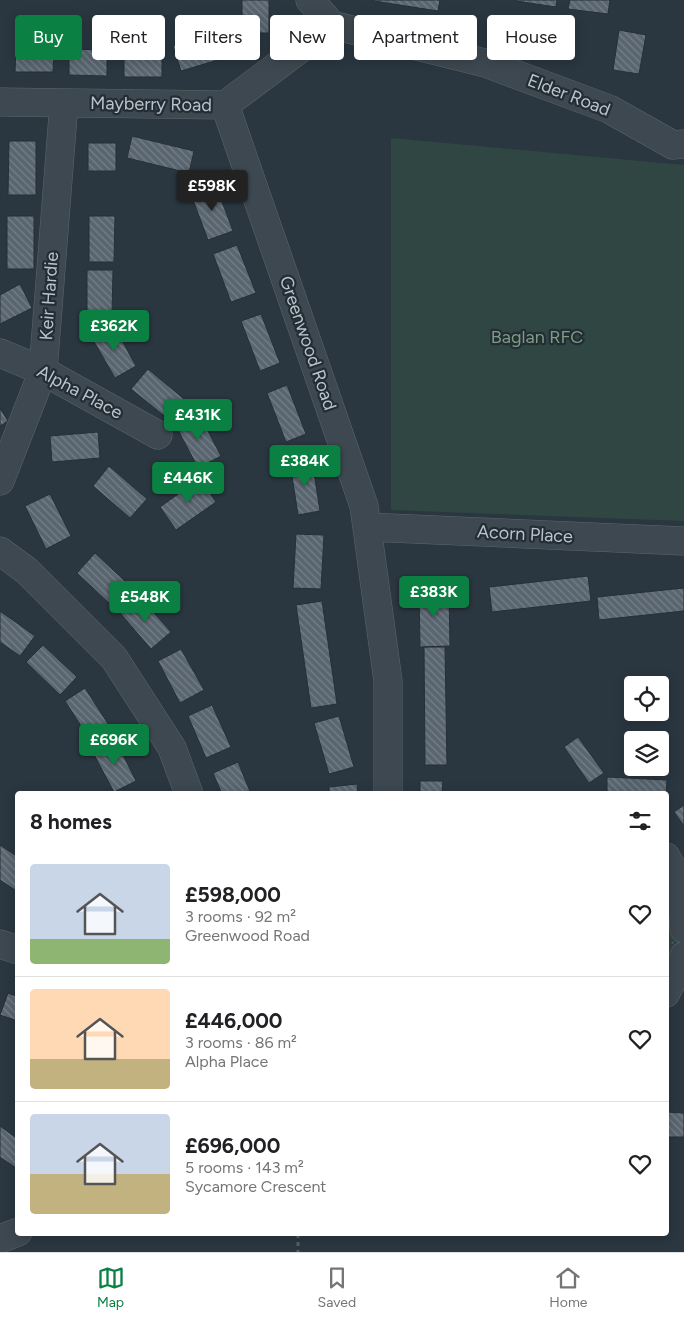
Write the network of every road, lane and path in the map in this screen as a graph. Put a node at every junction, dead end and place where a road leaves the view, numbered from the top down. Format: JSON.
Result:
{"nodes":[{"id":1,"x":310,"y":0,"type":"edge"},
{"id":2,"x":323,"y":15,"type":"edge"},
{"id":3,"x":344,"y":28,"type":"edge"},
{"id":4,"x":285,"y":60,"type":"edge"},
{"id":5,"x":0,"y":102,"type":"edge"},
{"id":6,"x":64,"y":103,"type":"junction"},
{"id":7,"x":225,"y":105,"type":"junction"},
{"id":8,"x":684,"y":144,"type":"edge"},
{"id":9,"x":0,"y":353,"type":"edge"},
{"id":10,"x":44,"y":372,"type":"junction"},
{"id":11,"x":158,"y":434,"type":"dead end"},
{"id":12,"x":0,"y":481,"type":"edge"},
{"id":13,"x":367,"y":527,"type":"junction"},
{"id":14,"x":684,"y":541,"type":"edge"},
{"id":15,"x":0,"y":551,"type":"edge"},
{"id":16,"x":188,"y":791,"type":"edge"},
{"id":17,"x":388,"y":791,"type":"edge"},
{"id":18,"x":669,"y":862,"type":"edge"},
{"id":19,"x":684,"y":929,"type":"edge"},
{"id":20,"x":0,"y":944,"type":"edge"},
{"id":21,"x":15,"y":949,"type":"edge"},
{"id":22,"x":684,"y":956,"type":"edge"},
{"id":23,"x":669,"y":986,"type":"edge"},
{"id":24,"x":15,"y":1233,"type":"edge"},
{"id":25,"x":298,"y":1236,"type":"edge"},
{"id":26,"x":0,"y":1239,"type":"edge"},
{"id":27,"x":298,"y":1252,"type":"edge"}],
"edges":[{"from":1,"to":2,"type":"street"},
{"from":3,"to":8,"type":"street","name":"Elder Road"},
{"from":4,"to":7,"type":"street","name":"Mayberry Road"},
{"from":5,"to":6,"type":"street","name":"Mayberry Road"},
{"from":6,"to":7,"type":"street","name":"Mayberry Road"},
{"from":6,"to":10,"type":"street","name":"Keir Hardie"},
{"from":7,"to":13,"type":"street","name":"Greenwood Road"},
{"from":9,"to":10,"type":"street","name":"Alpha Place"},
{"from":10,"to":11,"type":"street","name":"Alpha Place"},
{"from":10,"to":12,"type":"street","name":"Keir Hardie"},
{"from":13,"to":14,"type":"street","name":"Acorn Place"},
{"from":13,"to":17,"type":"street","name":"Greenwood Road"},
{"from":15,"to":16,"type":"street"},
{"from":18,"to":19,"type":"street"},
{"from":20,"to":21,"type":"street"},
{"from":22,"to":23,"type":"street"},
{"from":24,"to":26,"type":"street"},
{"from":25,"to":27,"type":"path"}]}
